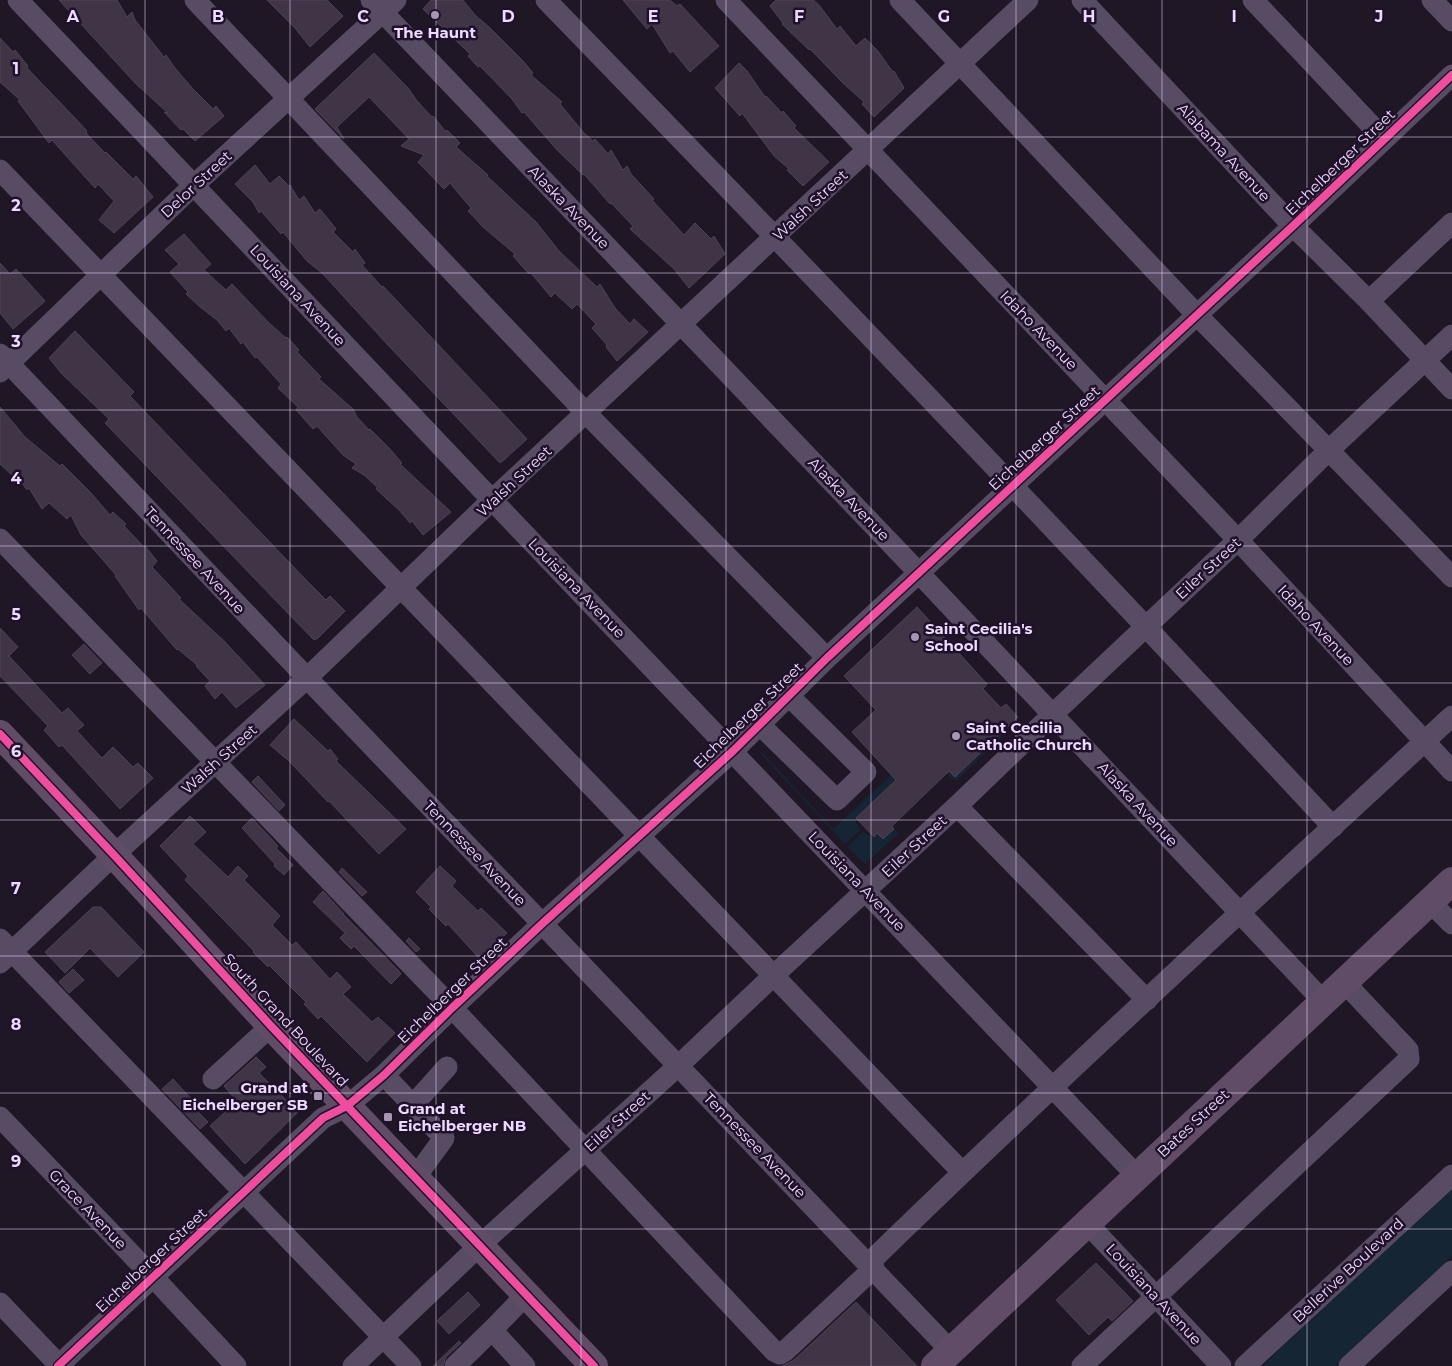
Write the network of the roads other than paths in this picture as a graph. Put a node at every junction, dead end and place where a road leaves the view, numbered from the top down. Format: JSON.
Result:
{"nodes":[{"id":1,"x":18,"y":0,"type":"edge"},
{"id":2,"x":195,"y":0,"type":"edge"},
{"id":3,"x":546,"y":0,"type":"edge"},
{"id":4,"x":726,"y":0,"type":"edge"},
{"id":5,"x":900,"y":0,"type":"edge"},
{"id":6,"x":1028,"y":0,"type":"edge"},
{"id":7,"x":1082,"y":0,"type":"edge"},
{"id":8,"x":1253,"y":0,"type":"edge"},
{"id":9,"x":1432,"y":0,"type":"edge"},
{"id":10,"x":383,"y":4,"type":"edge"},
{"id":11,"x":1452,"y":21,"type":"edge"},
{"id":12,"x":960,"y":63,"type":"junction"},
{"id":13,"x":1452,"y":75,"type":"edge"},
{"id":14,"x":288,"y":100,"type":"junction"},
{"id":15,"x":1384,"y":139,"type":"junction"},
{"id":16,"x":868,"y":151,"type":"junction"},
{"id":17,"x":0,"y":170,"type":"edge"},
{"id":18,"x":194,"y":185,"type":"junction"},
{"id":19,"x":1452,"y":223,"type":"edge"},
{"id":20,"x":1293,"y":226,"type":"junction"},
{"id":21,"x":775,"y":236,"type":"junction"},
{"id":22,"x":101,"y":276,"type":"junction"},
{"id":23,"x":1369,"y":301,"type":"junction"},
{"id":24,"x":1197,"y":315,"type":"junction"},
{"id":25,"x":682,"y":324,"type":"junction"},
{"id":26,"x":1452,"y":335,"type":"edge"},
{"id":27,"x":1425,"y":360,"type":"junction"},
{"id":28,"x":3,"y":363,"type":"edge"},
{"id":29,"x":1452,"y":389,"type":"edge"},
{"id":30,"x":1105,"y":399,"type":"junction"},
{"id":31,"x":587,"y":414,"type":"junction"},
{"id":32,"x":1328,"y":451,"type":"junction"},
{"id":33,"x":1012,"y":486,"type":"junction"},
{"id":34,"x":492,"y":500,"type":"junction"},
{"id":35,"x":0,"y":539,"type":"edge"},
{"id":36,"x":1238,"y":540,"type":"junction"},
{"id":37,"x":919,"y":573,"type":"junction"},
{"id":38,"x":1452,"y":577,"type":"edge"},
{"id":39,"x":401,"y":588,"type":"junction"},
{"id":40,"x":1146,"y":626,"type":"junction"},
{"id":41,"x":827,"y":658,"type":"junction"},
{"id":42,"x":307,"y":678,"type":"junction"},
{"id":43,"x":789,"y":696,"type":"junction"},
{"id":44,"x":1053,"y":714,"type":"junction"},
{"id":45,"x":1452,"y":716,"type":"edge"},
{"id":46,"x":759,"y":724,"type":"junction"},
{"id":47,"x":0,"y":734,"type":"edge"},
{"id":48,"x":1424,"y":742,"type":"junction"},
{"id":49,"x":733,"y":751,"type":"junction"},
{"id":50,"x":215,"y":764,"type":"junction"},
{"id":51,"x":1452,"y":771,"type":"edge"},
{"id":52,"x":957,"y":806,"type":"junction"},
{"id":53,"x":1333,"y":827,"type":"junction"},
{"id":54,"x":640,"y":836,"type":"junction"},
{"id":55,"x":114,"y":855,"type":"junction"},
{"id":56,"x":1452,"y":881,"type":"edge"},
{"id":57,"x":866,"y":890,"type":"junction"},
{"id":58,"x":1430,"y":902,"type":"junction"},
{"id":59,"x":1239,"y":912,"type":"junction"},
{"id":60,"x":543,"y":923,"type":"junction"},
{"id":61,"x":1452,"y":924,"type":"edge"},
{"id":62,"x":4,"y":951,"type":"edge"},
{"id":63,"x":773,"y":976,"type":"junction"},
{"id":64,"x":1344,"y":983,"type":"junction"},
{"id":65,"x":1147,"y":1000,"type":"junction"},
{"id":66,"x":1324,"y":1002,"type":"junction"},
{"id":67,"x":452,"y":1008,"type":"junction"},
{"id":68,"x":272,"y":1026,"type":"junction"},
{"id":69,"x":678,"y":1066,"type":"junction"},
{"id":70,"x":447,"y":1067,"type":"dead end"},
{"id":71,"x":384,"y":1075,"type":"junction"},
{"id":72,"x":213,"y":1080,"type":"dead end"},
{"id":73,"x":1052,"y":1088,"type":"junction"},
{"id":74,"x":413,"y":1105,"type":"junction"},
{"id":75,"x":347,"y":1106,"type":"junction"},
{"id":76,"x":0,"y":1117,"type":"edge"},
{"id":77,"x":586,"y":1150,"type":"junction"},
{"id":78,"x":962,"y":1172,"type":"junction"},
{"id":79,"x":1452,"y":1175,"type":"edge"},
{"id":80,"x":1137,"y":1176,"type":"junction"},
{"id":81,"x":415,"y":1178,"type":"junction"},
{"id":82,"x":244,"y":1191,"type":"junction"},
{"id":83,"x":1087,"y":1223,"type":"junction"},
{"id":84,"x":479,"y":1246,"type":"junction"},
{"id":85,"x":871,"y":1265,"type":"junction"},
{"id":86,"x":1452,"y":1271,"type":"edge"},
{"id":87,"x":154,"y":1278,"type":"junction"},
{"id":88,"x":526,"y":1295,"type":"junction"},
{"id":89,"x":1157,"y":1297,"type":"junction"},
{"id":90,"x":0,"y":1303,"type":"edge"},
{"id":91,"x":492,"y":1330,"type":"junction"},
{"id":92,"x":383,"y":1337,"type":"junction"},
{"id":93,"x":943,"y":1358,"type":"edge"},
{"id":94,"x":59,"y":1366,"type":"edge"},
{"id":95,"x":236,"y":1366,"type":"edge"},
{"id":96,"x":353,"y":1366,"type":"edge"},
{"id":97,"x":411,"y":1366,"type":"edge"},
{"id":98,"x":455,"y":1366,"type":"edge"},
{"id":99,"x":525,"y":1366,"type":"edge"},
{"id":100,"x":594,"y":1366,"type":"edge"},
{"id":101,"x":1082,"y":1366,"type":"edge"},
{"id":102,"x":1221,"y":1366,"type":"edge"},
{"id":103,"x":1245,"y":1366,"type":"edge"},
{"id":104,"x":1350,"y":1366,"type":"edge"}],
"edges":[{"from":1,"to":18,"type":"street","name":"Louisiana Avenue"},
{"from":2,"to":14,"type":"street"},
{"from":3,"to":21,"type":"street"},
{"from":4,"to":16,"type":"street","name":"Idaho Avenue"},
{"from":5,"to":12,"type":"street"},
{"from":6,"to":12,"type":"street","name":"Walsh Street"},
{"from":7,"to":20,"type":"street","name":"Alabama Avenue"},
{"from":8,"to":15,"type":"street"},
{"from":9,"to":11,"type":"street"},
{"from":10,"to":14,"type":"street","name":"Delor Street"},
{"from":10,"to":25,"type":"street","name":"Alaska Avenue"},
{"from":12,"to":16,"type":"street","name":"Walsh Street"},
{"from":12,"to":24,"type":"street"},
{"from":13,"to":15,"type":"street","name":"Eichelberger Street"},
{"from":14,"to":18,"type":"street","name":"Delor Street"},
{"from":14,"to":31,"type":"street"},
{"from":15,"to":20,"type":"street","name":"Eichelberger Street"},
{"from":16,"to":21,"type":"street","name":"Walsh Street"},
{"from":16,"to":30,"type":"street","name":"Idaho Avenue"},
{"from":17,"to":22,"type":"street"},
{"from":18,"to":22,"type":"street","name":"Delor Street"},
{"from":18,"to":34,"type":"street","name":"Louisiana Avenue"},
{"from":19,"to":23,"type":"street"},
{"from":20,"to":23,"type":"street","name":"Alabama Avenue"},
{"from":20,"to":24,"type":"street","name":"Eichelberger Street"},
{"from":21,"to":25,"type":"street","name":"Walsh Street"},
{"from":21,"to":33,"type":"street"},
{"from":22,"to":28,"type":"street","name":"Delor Street"},
{"from":22,"to":39,"type":"street"},
{"from":23,"to":27,"type":"street","name":"Alabama Avenue"},
{"from":24,"to":30,"type":"street","name":"Eichelberger Street"},
{"from":24,"to":32,"type":"street"},
{"from":25,"to":31,"type":"street","name":"Walsh Street"},
{"from":25,"to":37,"type":"street","name":"Alaska Avenue"},
{"from":26,"to":27,"type":"street","name":"Eiler Street"},
{"from":27,"to":29,"type":"street","name":"Alabama Avenue"},
{"from":27,"to":32,"type":"street","name":"Eiler Street"},
{"from":28,"to":42,"type":"street","name":"Tennessee Avenue"},
{"from":30,"to":33,"type":"street","name":"Eichelberger Street"},
{"from":30,"to":36,"type":"street","name":"Idaho Avenue"},
{"from":31,"to":34,"type":"street","name":"Walsh Street"},
{"from":31,"to":41,"type":"street"},
{"from":32,"to":36,"type":"street","name":"Eiler Street"},
{"from":32,"to":38,"type":"street"},
{"from":33,"to":37,"type":"street","name":"Eichelberger Street"},
{"from":33,"to":40,"type":"street"},
{"from":34,"to":39,"type":"street","name":"Walsh Street"},
{"from":34,"to":49,"type":"street","name":"Louisiana Avenue"},
{"from":35,"to":50,"type":"street"},
{"from":36,"to":40,"type":"street","name":"Eiler Street"},
{"from":36,"to":48,"type":"street","name":"Idaho Avenue"},
{"from":37,"to":41,"type":"street","name":"Eichelberger Street"},
{"from":37,"to":44,"type":"street","name":"Alaska Avenue"},
{"from":39,"to":42,"type":"street","name":"Walsh Street"},
{"from":39,"to":54,"type":"street"},
{"from":40,"to":44,"type":"street","name":"Eiler Street"},
{"from":40,"to":53,"type":"street"},
{"from":41,"to":43,"type":"street","name":"Eichelberger Street"},
{"from":42,"to":50,"type":"street","name":"Walsh Street"},
{"from":42,"to":60,"type":"street","name":"Tennessee Avenue"},
{"from":43,"to":46,"type":"street","name":"Eichelberger Street"},
{"from":43,"to":46,"type":"street"},
{"from":44,"to":52,"type":"street","name":"Eiler Street"},
{"from":44,"to":59,"type":"street","name":"Alaska Avenue"},
{"from":45,"to":48,"type":"street"},
{"from":46,"to":49,"type":"street","name":"Eichelberger Street"},
{"from":47,"to":55,"type":"main road","name":"South Grand Boulevard"},
{"from":48,"to":51,"type":"street","name":"Idaho Avenue"},
{"from":48,"to":53,"type":"street"},
{"from":49,"to":54,"type":"street","name":"Eichelberger Street"},
{"from":49,"to":57,"type":"street","name":"Louisiana Avenue"},
{"from":50,"to":55,"type":"street","name":"Walsh Street"},
{"from":50,"to":67,"type":"street"},
{"from":52,"to":57,"type":"street","name":"Eiler Street"},
{"from":52,"to":65,"type":"street"},
{"from":53,"to":59,"type":"street"},
{"from":54,"to":60,"type":"street","name":"Eichelberger Street"},
{"from":54,"to":63,"type":"street"},
{"from":55,"to":62,"type":"street","name":"Walsh Street"},
{"from":55,"to":68,"type":"main road","name":"South Grand Boulevard"},
{"from":56,"to":58,"type":"main road","name":"Bates Street"},
{"from":57,"to":63,"type":"street","name":"Eiler Street"},
{"from":57,"to":73,"type":"street","name":"Louisiana Avenue"},
{"from":58,"to":61,"type":"street"},
{"from":58,"to":64,"type":"main road","name":"Bates Street"},
{"from":59,"to":65,"type":"street"},
{"from":59,"to":66,"type":"street","name":"Alaska Avenue"},
{"from":60,"to":67,"type":"street","name":"Eichelberger Street"},
{"from":60,"to":69,"type":"street","name":"Tennessee Avenue"},
{"from":62,"to":82,"type":"street"},
{"from":63,"to":69,"type":"street","name":"Eiler Street"},
{"from":63,"to":78,"type":"street"},
{"from":64,"to":66,"type":"main road","name":"Bates Street"},
{"from":64,"to":89,"type":"street"},
{"from":65,"to":73,"type":"street"},
{"from":66,"to":80,"type":"main road","name":"Bates Street"},
{"from":67,"to":71,"type":"street","name":"Eichelberger Street"},
{"from":67,"to":77,"type":"street"},
{"from":68,"to":72,"type":"street"},
{"from":68,"to":75,"type":"main road","name":"South Grand Boulevard"},
{"from":69,"to":77,"type":"street","name":"Eiler Street"},
{"from":69,"to":85,"type":"street","name":"Tennessee Avenue"},
{"from":70,"to":74,"type":"street"},
{"from":71,"to":74,"type":"street"},
{"from":71,"to":75,"type":"street","name":"Eichelberger Street"},
{"from":73,"to":78,"type":"street"},
{"from":73,"to":80,"type":"street","name":"Louisiana Avenue"},
{"from":74,"to":81,"type":"street"},
{"from":75,"to":81,"type":"main road","name":"South Grand Boulevard"},
{"from":75,"to":82,"type":"street","name":"Eichelberger Street"},
{"from":76,"to":87,"type":"street","name":"Grace Avenue"},
{"from":77,"to":84,"type":"street","name":"Eiler Street"},
{"from":77,"to":85,"type":"street"},
{"from":78,"to":85,"type":"street"},
{"from":79,"to":103,"type":"street","name":"Bellerive Boulevard"},
{"from":80,"to":83,"type":"main road","name":"Bates Street"},
{"from":81,"to":84,"type":"main road","name":"South Grand Boulevard"},
{"from":82,"to":87,"type":"street","name":"Eichelberger Street"},
{"from":82,"to":92,"type":"street"},
{"from":83,"to":89,"type":"street","name":"Louisiana Avenue"},
{"from":83,"to":93,"type":"main road","name":"Bates Street"},
{"from":84,"to":88,"type":"main road","name":"South Grand Boulevard"},
{"from":84,"to":92,"type":"street","name":"Eiler Street"},
{"from":85,"to":93,"type":"street","name":"Tennessee Avenue"},
{"from":86,"to":104,"type":"street"},
{"from":87,"to":94,"type":"street","name":"Eichelberger Street"},
{"from":87,"to":95,"type":"street","name":"Grace Avenue"},
{"from":88,"to":91,"type":"street"},
{"from":88,"to":100,"type":"main road","name":"South Grand Boulevard"},
{"from":89,"to":101,"type":"street"},
{"from":89,"to":102,"type":"street","name":"Louisiana Avenue"},
{"from":90,"to":94,"type":"street"},
{"from":91,"to":98,"type":"street"},
{"from":91,"to":99,"type":"street"},
{"from":92,"to":96,"type":"street","name":"Eiler Street"},
{"from":92,"to":97,"type":"street"}]}
